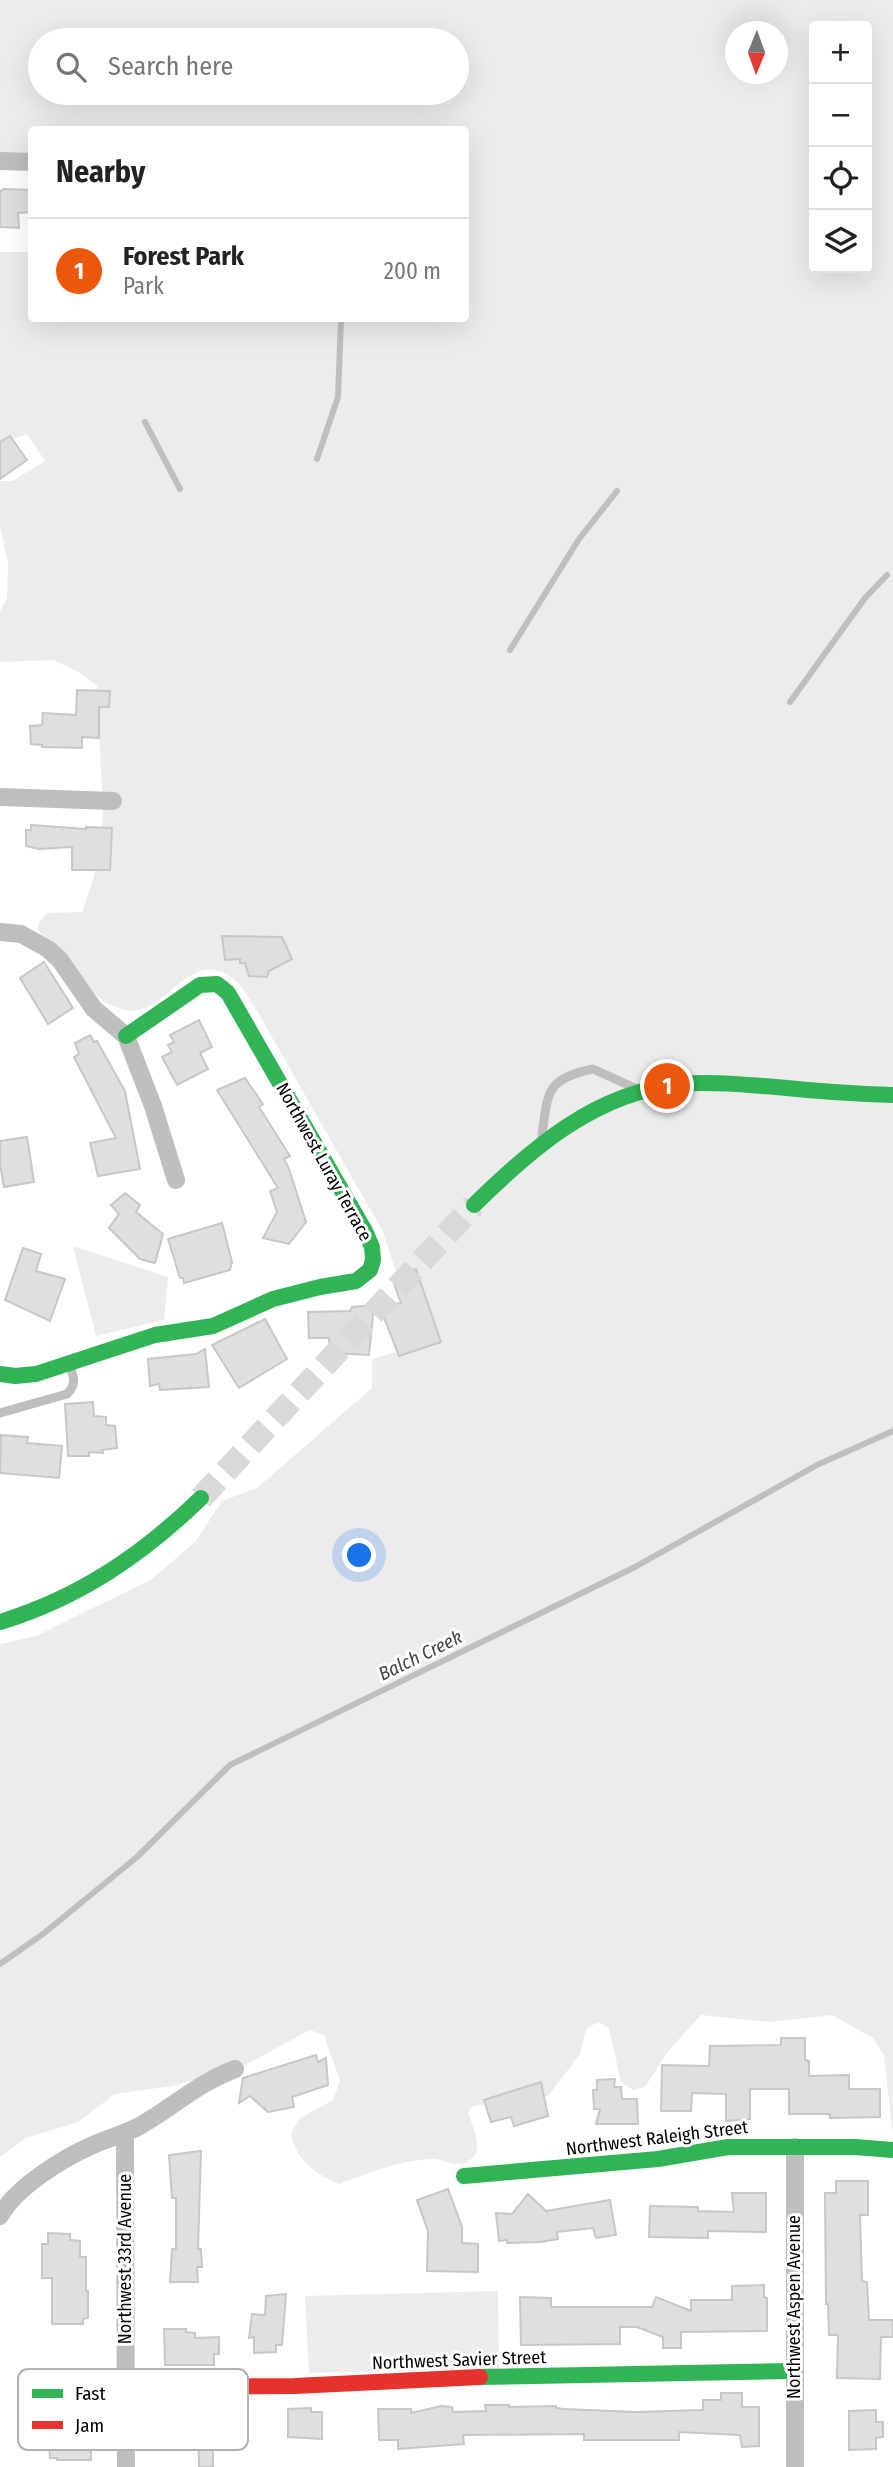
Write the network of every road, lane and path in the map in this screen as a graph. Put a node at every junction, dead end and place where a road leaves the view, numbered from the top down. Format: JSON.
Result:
{"nodes":[{"id":1,"x":0,"y":161,"type":"edge"},
{"id":2,"x":28,"y":162,"type":"edge"},
{"id":3,"x":0,"y":797,"type":"edge"},
{"id":4,"x":113,"y":801,"type":"dead end"},
{"id":5,"x":0,"y":932,"type":"edge"},
{"id":6,"x":126,"y":1035,"type":"junction"},
{"id":7,"x":641,"y":1091,"type":"junction"},
{"id":8,"x":893,"y":1096,"type":"edge"},
{"id":9,"x":542,"y":1141,"type":"junction"},
{"id":10,"x":176,"y":1180,"type":"dead end"},
{"id":11,"x":474,"y":1205,"type":"tunnel mouth"},
{"id":12,"x":69,"y":1363,"type":"junction"},
{"id":13,"x":0,"y":1374,"type":"edge"},
{"id":14,"x":0,"y":1413,"type":"edge"},
{"id":15,"x":201,"y":1498,"type":"tunnel mouth"},
{"id":16,"x":0,"y":1622,"type":"edge"},
{"id":17,"x":235,"y":2069,"type":"dead end"},
{"id":18,"x":125,"y":2134,"type":"junction"},
{"id":19,"x":794,"y":2147,"type":"junction"},
{"id":20,"x":893,"y":2150,"type":"edge"},
{"id":21,"x":464,"y":2176,"type":"dead end"},
{"id":22,"x":0,"y":2216,"type":"edge"},
{"id":23,"x":125,"y":2369,"type":"edge"},
{"id":24,"x":794,"y":2371,"type":"junction"},
{"id":25,"x":248,"y":2387,"type":"edge"},
{"id":26,"x":795,"y":2467,"type":"edge"}],
"edges":[{"from":1,"to":2,"type":"street"},
{"from":3,"to":4,"type":"street"},
{"from":5,"to":6,"type":"street"},
{"from":6,"to":10,"type":"street"},
{"from":6,"to":12,"type":"street","name":"Northwest Luray Terrace"},
{"from":7,"to":8,"type":"street"},
{"from":7,"to":9,"type":"street"},
{"from":7,"to":9,"type":"lane"},
{"from":9,"to":11,"type":"street"},
{"from":12,"to":13,"type":"street","name":"Northwest Luray Terrace"},
{"from":12,"to":14,"type":"lane"},
{"from":15,"to":16,"type":"street"},
{"from":17,"to":18,"type":"street"},
{"from":18,"to":22,"type":"street"},
{"from":18,"to":23,"type":"street","name":"Northwest 33rd Avenue"},
{"from":19,"to":20,"type":"street","name":"Northwest Raleigh Street"},
{"from":19,"to":21,"type":"street","name":"Northwest Raleigh Street"},
{"from":19,"to":24,"type":"street","name":"Northwest Aspen Avenue"},
{"from":24,"to":25,"type":"street","name":"Northwest Savier Street"},
{"from":24,"to":26,"type":"street","name":"Northwest Aspen Avenue"}]}
